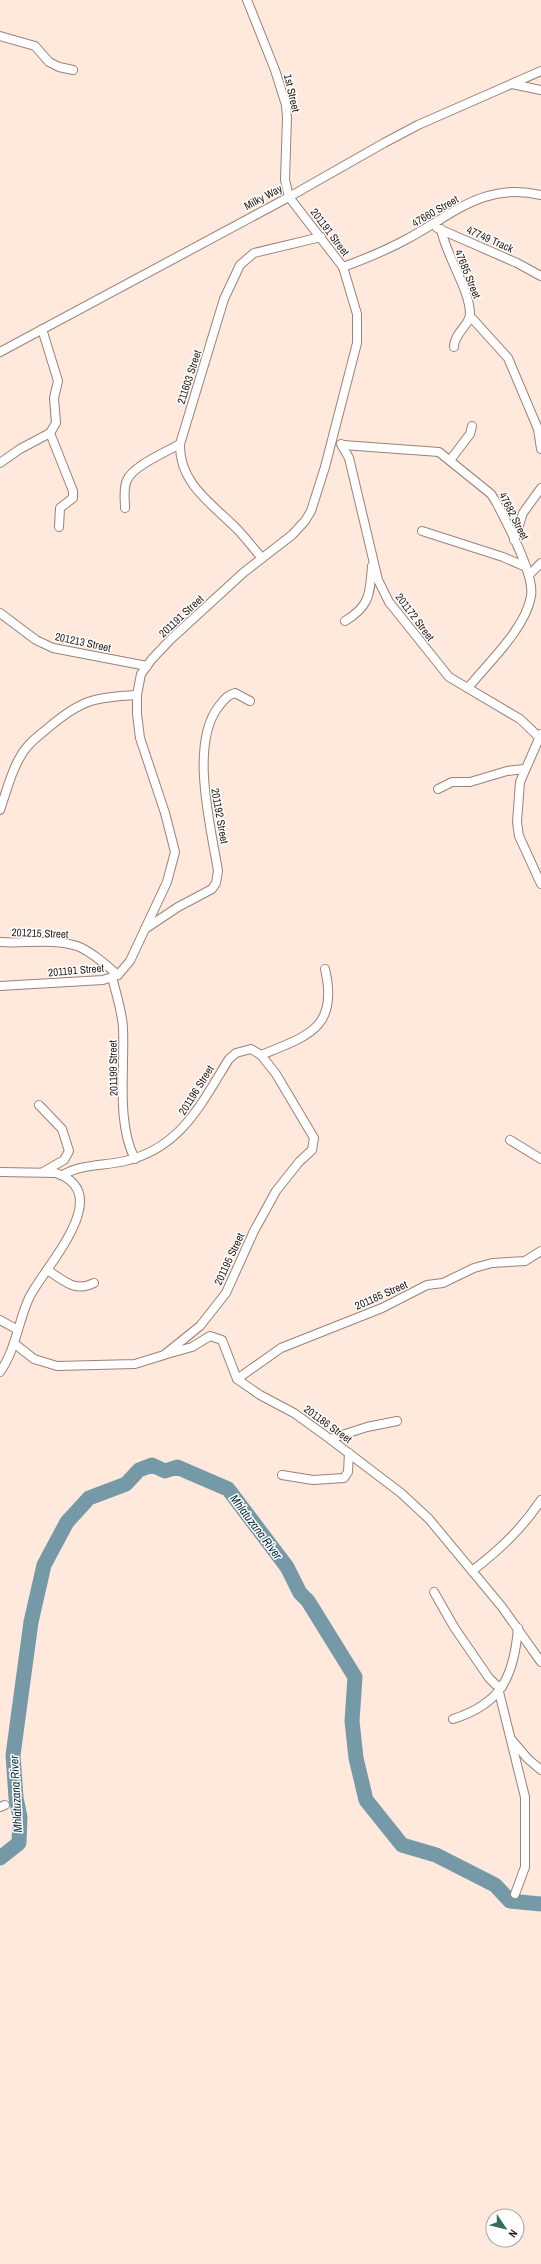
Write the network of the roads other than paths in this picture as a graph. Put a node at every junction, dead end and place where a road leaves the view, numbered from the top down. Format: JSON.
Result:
{"nodes":[{"id":1,"x":247,"y":0,"type":"edge"},
{"id":2,"x":0,"y":36,"type":"edge"},
{"id":3,"x":73,"y":70,"type":"dead end"},
{"id":4,"x":541,"y":71,"type":"edge"},
{"id":5,"x":512,"y":84,"type":"junction"},
{"id":6,"x":541,"y":90,"type":"edge"},
{"id":7,"x":541,"y":196,"type":"edge"},
{"id":8,"x":289,"y":197,"type":"junction"},
{"id":9,"x":429,"y":225,"type":"junction"},
{"id":10,"x":441,"y":229,"type":"junction"},
{"id":11,"x":321,"y":237,"type":"junction"},
{"id":12,"x":343,"y":267,"type":"junction"},
{"id":13,"x":541,"y":276,"type":"edge"},
{"id":14,"x":470,"y":316,"type":"junction"},
{"id":15,"x":42,"y":329,"type":"junction"},
{"id":16,"x":454,"y":347,"type":"dead end"},
{"id":17,"x":0,"y":352,"type":"edge"},
{"id":18,"x":472,"y":426,"type":"dead end"},
{"id":19,"x":50,"y":433,"type":"junction"},
{"id":20,"x":332,"y":437,"type":"junction"},
{"id":21,"x":180,"y":444,"type":"junction"},
{"id":22,"x":343,"y":445,"type":"junction"},
{"id":23,"x":541,"y":448,"type":"edge"},
{"id":24,"x":451,"y":460,"type":"junction"},
{"id":25,"x":0,"y":463,"type":"edge"},
{"id":26,"x":541,"y":488,"type":"edge"},
{"id":27,"x":125,"y":508,"type":"dead end"},
{"id":28,"x":59,"y":527,"type":"dead end"},
{"id":29,"x":422,"y":531,"type":"dead end"},
{"id":30,"x":514,"y":540,"type":"junction"},
{"id":31,"x":262,"y":558,"type":"junction"},
{"id":32,"x":373,"y":560,"type":"junction"},
{"id":33,"x":541,"y":562,"type":"edge"},
{"id":34,"x":527,"y":571,"type":"junction"},
{"id":35,"x":0,"y":613,"type":"edge"},
{"id":36,"x":345,"y":621,"type":"dead end"},
{"id":37,"x":147,"y":666,"type":"junction"},
{"id":38,"x":468,"y":688,"type":"junction"},
{"id":39,"x":137,"y":695,"type":"junction"},
{"id":40,"x":250,"y":701,"type":"dead end"},
{"id":41,"x":540,"y":737,"type":"edge"},
{"id":42,"x":524,"y":769,"type":"junction"},
{"id":43,"x":438,"y":789,"type":"dead end"},
{"id":44,"x":0,"y":810,"type":"edge"},
{"id":45,"x":541,"y":884,"type":"edge"},
{"id":46,"x":144,"y":930,"type":"junction"},
{"id":47,"x":0,"y":942,"type":"edge"},
{"id":48,"x":325,"y":969,"type":"dead end"},
{"id":49,"x":115,"y":976,"type":"junction"},
{"id":50,"x":0,"y":986,"type":"edge"},
{"id":51,"x":261,"y":1055,"type":"junction"},
{"id":52,"x":39,"y":1105,"type":"dead end"},
{"id":53,"x":510,"y":1140,"type":"dead end"},
{"id":54,"x":135,"y":1159,"type":"junction"},
{"id":55,"x":541,"y":1159,"type":"edge"},
{"id":56,"x":0,"y":1172,"type":"edge"},
{"id":57,"x":42,"y":1172,"type":"junction"},
{"id":58,"x":63,"y":1175,"type":"junction"},
{"id":59,"x":541,"y":1251,"type":"edge"},
{"id":60,"x":47,"y":1270,"type":"junction"},
{"id":61,"x":94,"y":1283,"type":"dead end"},
{"id":62,"x":0,"y":1320,"type":"edge"},
{"id":63,"x":18,"y":1330,"type":"junction"},
{"id":64,"x":14,"y":1344,"type":"junction"},
{"id":65,"x":164,"y":1355,"type":"junction"},
{"id":66,"x":0,"y":1372,"type":"edge"},
{"id":67,"x":237,"y":1379,"type":"junction"},
{"id":68,"x":397,"y":1421,"type":"dead end"},
{"id":69,"x":330,"y":1439,"type":"junction"},
{"id":70,"x":349,"y":1453,"type":"junction"},
{"id":71,"x":282,"y":1475,"type":"dead end"},
{"id":72,"x":541,"y":1500,"type":"edge"},
{"id":73,"x":472,"y":1571,"type":"junction"},
{"id":74,"x":434,"y":1592,"type":"dead end"},
{"id":75,"x":518,"y":1628,"type":"junction"},
{"id":76,"x":541,"y":1662,"type":"edge"},
{"id":77,"x":500,"y":1690,"type":"junction"},
{"id":78,"x":453,"y":1718,"type":"dead end"},
{"id":79,"x":508,"y":1735,"type":"junction"},
{"id":80,"x":541,"y":1770,"type":"edge"},
{"id":81,"x":515,"y":1894,"type":"dead end"}],
"edges":[{"from":1,"to":8,"type":"street","name":"1st Street"},
{"from":2,"to":3,"type":"street"},
{"from":4,"to":5,"type":"street","name":"Milky Way"},
{"from":5,"to":6,"type":"street"},
{"from":5,"to":8,"type":"street","name":"Milky Way"},
{"from":7,"to":9,"type":"street","name":"47660 Street"},
{"from":8,"to":11,"type":"street","name":"201191 Street"},
{"from":8,"to":15,"type":"street","name":"Milky Way"},
{"from":9,"to":10,"type":"street","name":"47749 Track"},
{"from":9,"to":12,"type":"street","name":"47660 Street"},
{"from":10,"to":13,"type":"street","name":"47749 Track"},
{"from":10,"to":14,"type":"street","name":"47685 Street"},
{"from":11,"to":12,"type":"street","name":"201191 Street"},
{"from":11,"to":21,"type":"street","name":"211603 Street"},
{"from":12,"to":20,"type":"street","name":"201191 Street"},
{"from":14,"to":16,"type":"street","name":"47685 Street"},
{"from":14,"to":23,"type":"street"},
{"from":15,"to":17,"type":"street","name":"Milky Way"},
{"from":15,"to":19,"type":"street"},
{"from":18,"to":24,"type":"street"},
{"from":19,"to":25,"type":"street"},
{"from":19,"to":28,"type":"street"},
{"from":20,"to":22,"type":"street","name":"201172 Street"},
{"from":20,"to":31,"type":"street","name":"201191 Street"},
{"from":21,"to":27,"type":"street"},
{"from":21,"to":31,"type":"street","name":"211603 Street"},
{"from":22,"to":24,"type":"street","name":"47682 Street"},
{"from":22,"to":32,"type":"street","name":"201172 Street"},
{"from":24,"to":30,"type":"street","name":"47682 Street"},
{"from":26,"to":30,"type":"street"},
{"from":29,"to":34,"type":"street"},
{"from":30,"to":34,"type":"street","name":"47682 Street"},
{"from":31,"to":37,"type":"street","name":"201191 Street"},
{"from":32,"to":36,"type":"street"},
{"from":32,"to":38,"type":"street","name":"201172 Street"},
{"from":33,"to":34,"type":"street"},
{"from":34,"to":38,"type":"street","name":"47682 Street"},
{"from":35,"to":37,"type":"street","name":"201213 Street"},
{"from":37,"to":39,"type":"street","name":"201191 Street"},
{"from":38,"to":41,"type":"street","name":"201172 Street"},
{"from":39,"to":44,"type":"street"},
{"from":39,"to":46,"type":"street","name":"201191 Street"},
{"from":40,"to":46,"type":"street","name":"201192 Street"},
{"from":41,"to":42,"type":"street"},
{"from":42,"to":43,"type":"street"},
{"from":42,"to":45,"type":"street"},
{"from":46,"to":49,"type":"street","name":"201191 Street"},
{"from":47,"to":49,"type":"street","name":"201215 Street"},
{"from":48,"to":51,"type":"street"},
{"from":49,"to":50,"type":"street","name":"201191 Street"},
{"from":49,"to":54,"type":"street","name":"201199 Street"},
{"from":51,"to":54,"type":"street","name":"201196 Street"},
{"from":51,"to":65,"type":"street","name":"201195 Street"},
{"from":52,"to":57,"type":"street"},
{"from":53,"to":55,"type":"street"},
{"from":54,"to":58,"type":"street","name":"201196 Street"},
{"from":56,"to":57,"type":"street"},
{"from":57,"to":58,"type":"street"},
{"from":58,"to":60,"type":"street"},
{"from":59,"to":67,"type":"street","name":"201185 Street"},
{"from":60,"to":61,"type":"street"},
{"from":60,"to":63,"type":"street"},
{"from":62,"to":63,"type":"street"},
{"from":63,"to":64,"type":"street"},
{"from":64,"to":65,"type":"street","name":"201195 Street"},
{"from":64,"to":66,"type":"street"},
{"from":65,"to":67,"type":"street"},
{"from":67,"to":69,"type":"street","name":"201186 Street"},
{"from":68,"to":69,"type":"street"},
{"from":69,"to":70,"type":"street","name":"201186 Street"},
{"from":70,"to":71,"type":"street"},
{"from":70,"to":73,"type":"street","name":"201186 Street"},
{"from":72,"to":73,"type":"street"},
{"from":73,"to":75,"type":"street","name":"201186 Street"},
{"from":74,"to":77,"type":"street"},
{"from":75,"to":76,"type":"street","name":"201186 Street"},
{"from":75,"to":77,"type":"street"},
{"from":77,"to":78,"type":"street"},
{"from":77,"to":79,"type":"street"},
{"from":79,"to":80,"type":"street"},
{"from":79,"to":81,"type":"street"}]}
